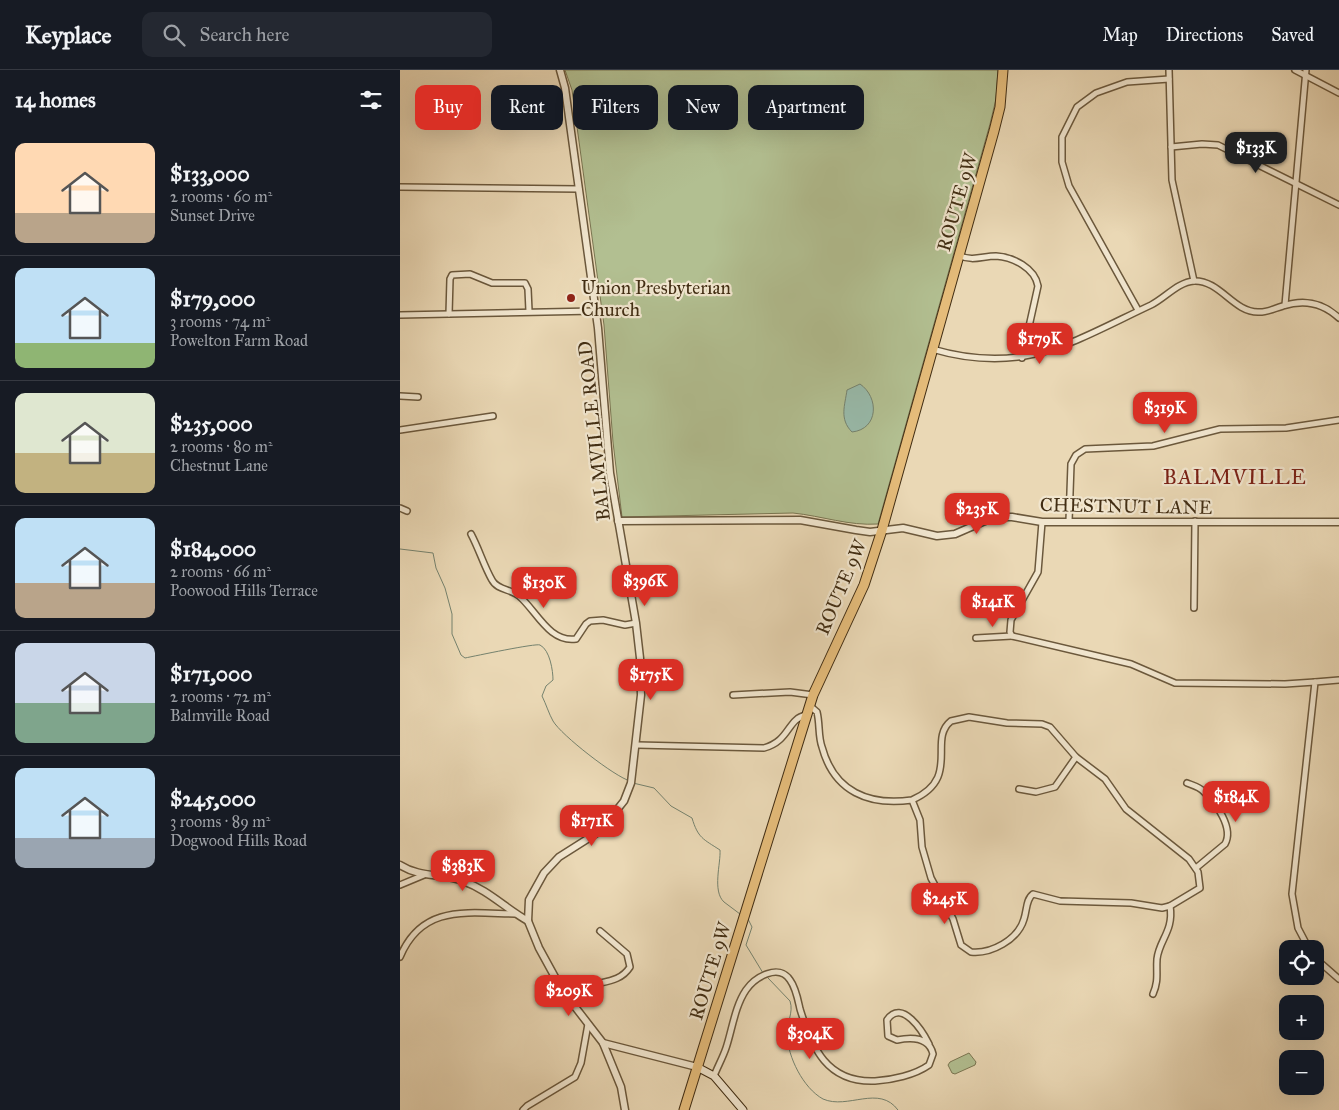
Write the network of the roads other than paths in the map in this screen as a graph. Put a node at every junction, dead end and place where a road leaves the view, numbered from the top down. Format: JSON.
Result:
{"nodes":[{"id":1,"x":560,"y":70,"type":"edge"},
{"id":2,"x":1004,"y":70,"type":"edge"},
{"id":3,"x":1169,"y":70,"type":"edge"},
{"id":4,"x":1295,"y":70,"type":"edge"},
{"id":5,"x":1306,"y":73,"type":"edge"},
{"id":6,"x":1169,"y":79,"type":"junction"},
{"id":7,"x":1339,"y":93,"type":"edge"},
{"id":8,"x":1171,"y":147,"type":"junction"},
{"id":9,"x":1296,"y":183,"type":"junction"},
{"id":10,"x":400,"y":187,"type":"edge"},
{"id":11,"x":579,"y":189,"type":"junction"},
{"id":12,"x":1339,"y":205,"type":"edge"},
{"id":13,"x":958,"y":255,"type":"junction"},
{"id":14,"x":1194,"y":281,"type":"junction"},
{"id":15,"x":1285,"y":305,"type":"junction"},
{"id":16,"x":1138,"y":310,"type":"junction"},
{"id":17,"x":529,"y":311,"type":"junction"},
{"id":18,"x":595,"y":311,"type":"junction"},
{"id":19,"x":449,"y":314,"type":"junction"},
{"id":20,"x":400,"y":316,"type":"edge"},
{"id":21,"x":1339,"y":318,"type":"edge"},
{"id":22,"x":932,"y":349,"type":"junction"},
{"id":23,"x":1022,"y":358,"type":"junction"},
{"id":24,"x":400,"y":396,"type":"edge"},
{"id":25,"x":418,"y":397,"type":"dead end"},
{"id":26,"x":492,"y":416,"type":"dead end"},
{"id":27,"x":1339,"y":420,"type":"edge"},
{"id":28,"x":400,"y":430,"type":"edge"},
{"id":29,"x":400,"y":508,"type":"edge"},
{"id":30,"x":407,"y":511,"type":"dead end"},
{"id":31,"x":618,"y":521,"type":"junction"},
{"id":32,"x":1070,"y":521,"type":"junction"},
{"id":33,"x":1195,"y":521,"type":"junction"},
{"id":34,"x":1042,"y":522,"type":"junction"},
{"id":35,"x":1339,"y":522,"type":"edge"},
{"id":36,"x":882,"y":530,"type":"junction"},
{"id":37,"x":471,"y":534,"type":"dead end"},
{"id":38,"x":1194,"y":608,"type":"dead end"},
{"id":39,"x":636,"y":623,"type":"junction"},
{"id":40,"x":1012,"y":636,"type":"junction"},
{"id":41,"x":976,"y":638,"type":"dead end"},
{"id":42,"x":1339,"y":680,"type":"edge"},
{"id":43,"x":1315,"y":682,"type":"junction"},
{"id":44,"x":733,"y":695,"type":"dead end"},
{"id":45,"x":813,"y":695,"type":"junction"},
{"id":46,"x":808,"y":711,"type":"junction"},
{"id":47,"x":637,"y":745,"type":"junction"},
{"id":48,"x":1076,"y":758,"type":"junction"},
{"id":49,"x":1187,"y":783,"type":"dead end"},
{"id":50,"x":1019,"y":789,"type":"dead end"},
{"id":51,"x":912,"y":800,"type":"junction"},
{"id":52,"x":400,"y":865,"type":"edge"},
{"id":53,"x":1196,"y":868,"type":"junction"},
{"id":54,"x":424,"y":875,"type":"junction"},
{"id":55,"x":400,"y":884,"type":"edge"},
{"id":56,"x":1170,"y":906,"type":"junction"},
{"id":57,"x":515,"y":914,"type":"junction"},
{"id":58,"x":528,"y":921,"type":"junction"},
{"id":59,"x":600,"y":931,"type":"dead end"},
{"id":60,"x":1304,"y":940,"type":"edge"},
{"id":61,"x":400,"y":957,"type":"edge"},
{"id":62,"x":1324,"y":966,"type":"edge"},
{"id":63,"x":1339,"y":979,"type":"edge"},
{"id":64,"x":1153,"y":994,"type":"dead end"},
{"id":65,"x":566,"y":995,"type":"junction"},
{"id":66,"x":588,"y":1024,"type":"junction"},
{"id":67,"x":603,"y":1043,"type":"junction"},
{"id":68,"x":929,"y":1044,"type":"junction"},
{"id":69,"x":697,"y":1067,"type":"junction"},
{"id":70,"x":714,"y":1076,"type":"junction"},
{"id":71,"x":524,"y":1110,"type":"edge"},
{"id":72,"x":625,"y":1110,"type":"edge"},
{"id":73,"x":684,"y":1110,"type":"edge"},
{"id":74,"x":743,"y":1110,"type":"edge"}],
"edges":[{"from":1,"to":11,"type":"street","name":"BALMVILLE ROAD"},
{"from":2,"to":13,"type":"highway","name":"ROUTE 9W"},
{"from":3,"to":6,"type":"street"},
{"from":4,"to":5,"type":"street"},
{"from":5,"to":7,"type":"street"},
{"from":5,"to":9,"type":"street"},
{"from":6,"to":8,"type":"street"},
{"from":6,"to":16,"type":"street"},
{"from":8,"to":9,"type":"street"},
{"from":8,"to":14,"type":"street"},
{"from":9,"to":12,"type":"street"},
{"from":9,"to":15,"type":"street"},
{"from":10,"to":11,"type":"street"},
{"from":11,"to":18,"type":"street","name":"BALMVILLE ROAD"},
{"from":13,"to":22,"type":"highway","name":"ROUTE 9W"},
{"from":13,"to":23,"type":"street"},
{"from":14,"to":15,"type":"street"},
{"from":14,"to":16,"type":"street"},
{"from":15,"to":21,"type":"street"},
{"from":16,"to":23,"type":"street"},
{"from":17,"to":18,"type":"street"},
{"from":17,"to":19,"type":"street"},
{"from":17,"to":19,"type":"street"},
{"from":18,"to":31,"type":"street","name":"BALMVILLE ROAD"},
{"from":19,"to":20,"type":"street"},
{"from":22,"to":23,"type":"street"},
{"from":22,"to":36,"type":"highway","name":"ROUTE 9W"},
{"from":24,"to":25,"type":"street"},
{"from":26,"to":28,"type":"street"},
{"from":27,"to":32,"type":"street"},
{"from":29,"to":30,"type":"street"},
{"from":31,"to":36,"type":"street","name":"CHESTNUT LANE"},
{"from":31,"to":39,"type":"street","name":"BALMVILLE ROAD"},
{"from":32,"to":33,"type":"street","name":"CHESTNUT LANE"},
{"from":32,"to":34,"type":"street","name":"CHESTNUT LANE"},
{"from":33,"to":35,"type":"street","name":"CHESTNUT LANE"},
{"from":33,"to":38,"type":"street"},
{"from":34,"to":36,"type":"street","name":"CHESTNUT LANE"},
{"from":34,"to":40,"type":"street"},
{"from":36,"to":45,"type":"highway","name":"ROUTE 9W"},
{"from":37,"to":39,"type":"street"},
{"from":39,"to":47,"type":"street","name":"BALMVILLE ROAD"},
{"from":40,"to":41,"type":"street"},
{"from":40,"to":43,"type":"street"},
{"from":42,"to":43,"type":"street"},
{"from":43,"to":60,"type":"street"},
{"from":44,"to":45,"type":"street"},
{"from":45,"to":46,"type":"highway","name":"ROUTE 9W"},
{"from":46,"to":47,"type":"street"},
{"from":46,"to":51,"type":"street"},
{"from":46,"to":69,"type":"highway","name":"ROUTE 9W"},
{"from":47,"to":58,"type":"street","name":"BALMVILLE ROAD"},
{"from":48,"to":50,"type":"street"},
{"from":48,"to":51,"type":"street"},
{"from":48,"to":53,"type":"street"},
{"from":49,"to":53,"type":"street"},
{"from":51,"to":56,"type":"street"},
{"from":52,"to":54,"type":"street"},
{"from":53,"to":56,"type":"street"},
{"from":54,"to":55,"type":"street"},
{"from":54,"to":57,"type":"street"},
{"from":56,"to":64,"type":"street"},
{"from":57,"to":58,"type":"street"},
{"from":57,"to":61,"type":"street"},
{"from":58,"to":65,"type":"street","name":"BALMVILLE ROAD"},
{"from":59,"to":65,"type":"street"},
{"from":62,"to":63,"type":"street"},
{"from":65,"to":66,"type":"street","name":"BALMVILLE ROAD"},
{"from":66,"to":67,"type":"street","name":"BALMVILLE ROAD"},
{"from":66,"to":71,"type":"street"},
{"from":67,"to":69,"type":"street"},
{"from":67,"to":72,"type":"street","name":"BALMVILLE ROAD"},
{"from":68,"to":68,"type":"street"},
{"from":68,"to":70,"type":"street"},
{"from":69,"to":70,"type":"main road"},
{"from":69,"to":73,"type":"highway","name":"ROUTE 9W"},
{"from":70,"to":74,"type":"main road"}]}
